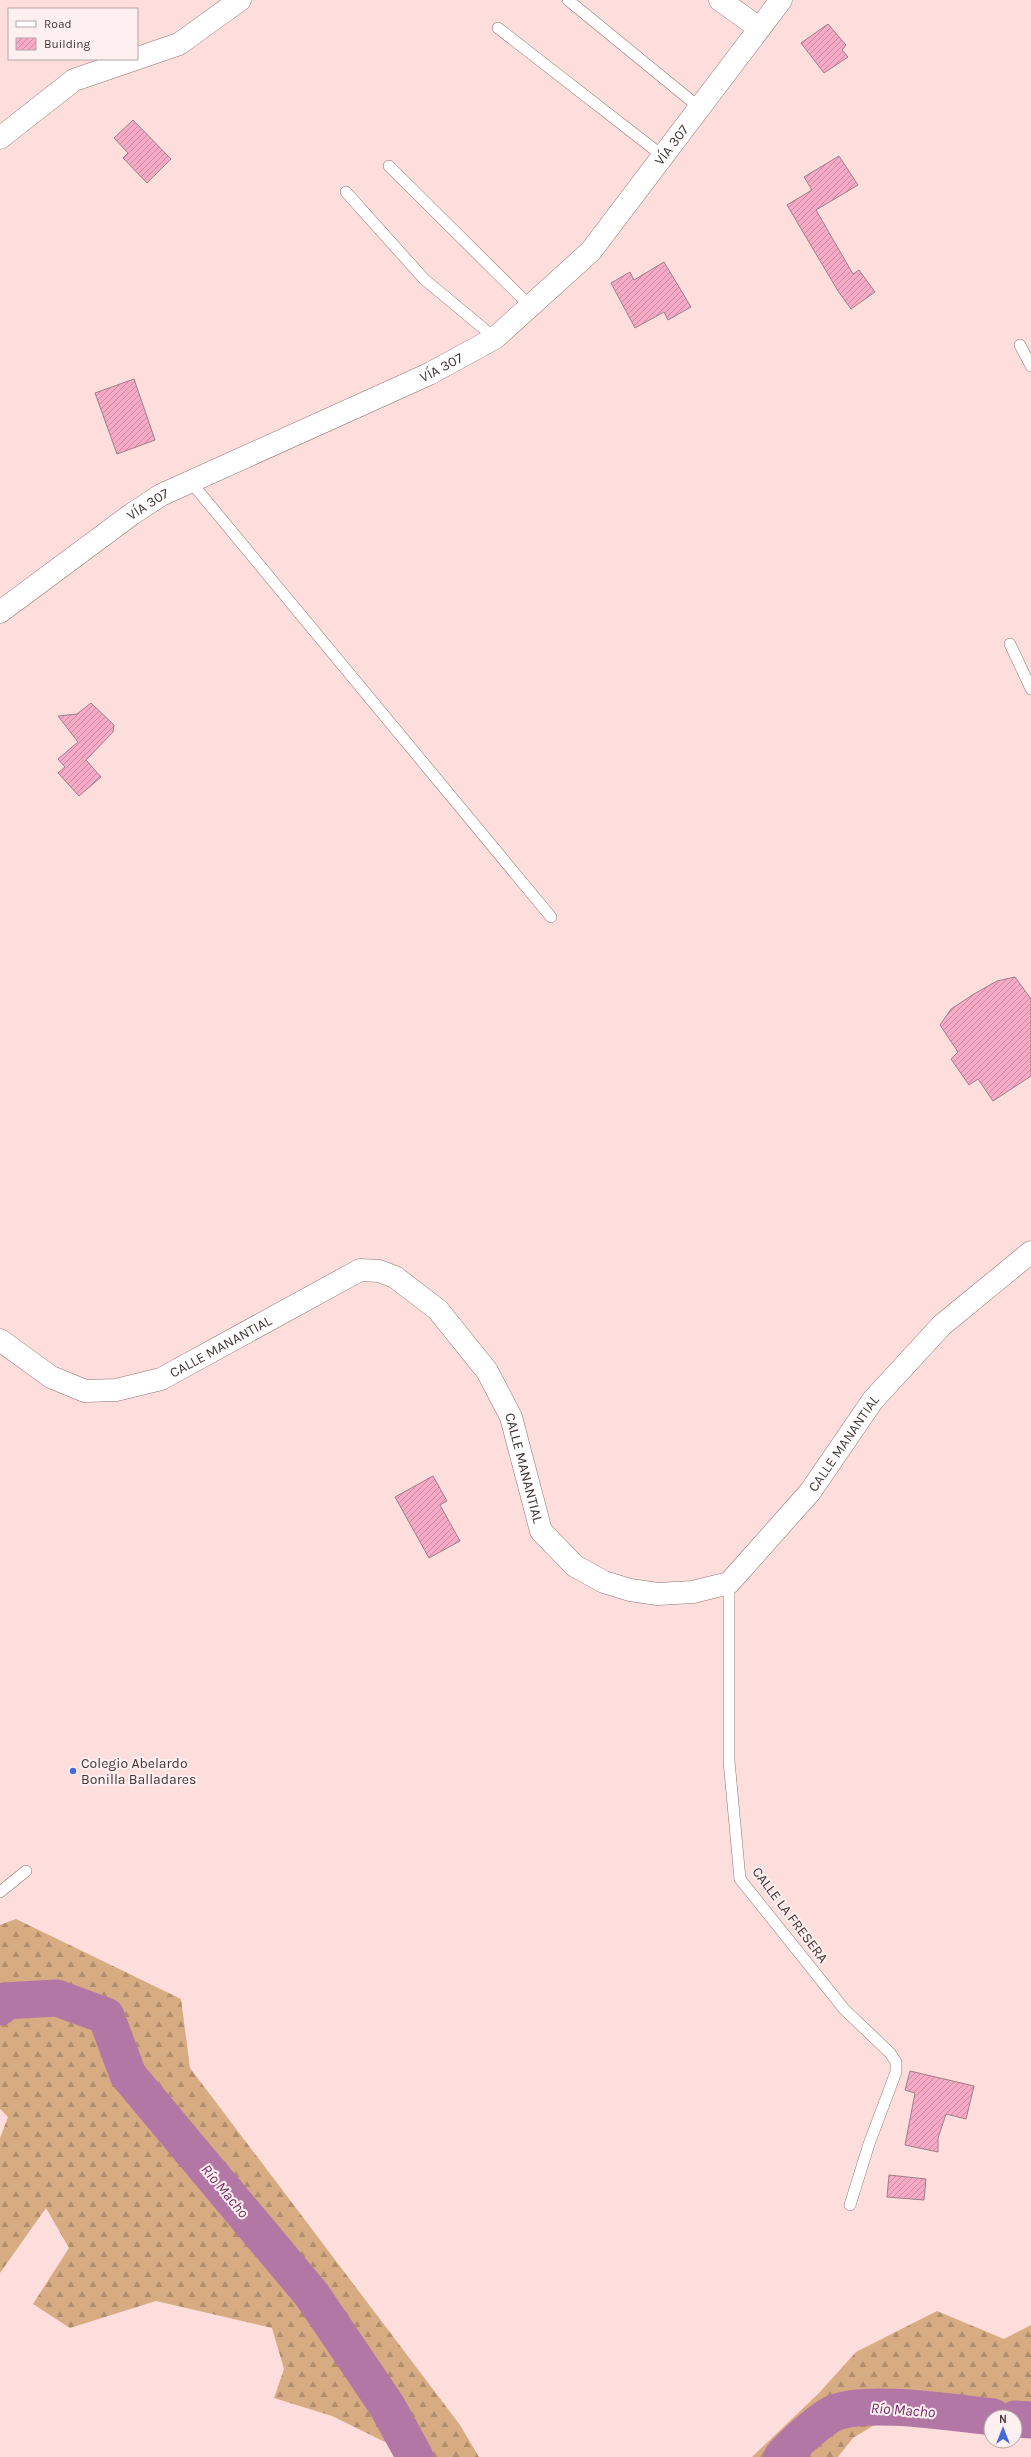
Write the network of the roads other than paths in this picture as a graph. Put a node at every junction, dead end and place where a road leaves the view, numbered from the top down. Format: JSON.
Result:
{"nodes":[{"id":1,"x":240,"y":0,"type":"edge"},
{"id":2,"x":568,"y":0,"type":"edge"},
{"id":3,"x":720,"y":0,"type":"edge"},
{"id":4,"x":781,"y":0,"type":"edge"},
{"id":5,"x":498,"y":28,"type":"dead end"},
{"id":6,"x":758,"y":28,"type":"junction"},
{"id":7,"x":138,"y":58,"type":"edge"},
{"id":8,"x":132,"y":60,"type":"edge"},
{"id":9,"x":700,"y":108,"type":"junction"},
{"id":10,"x":0,"y":138,"type":"edge"},
{"id":11,"x":664,"y":156,"type":"junction"},
{"id":12,"x":389,"y":166,"type":"dead end"},
{"id":13,"x":346,"y":192,"type":"dead end"},
{"id":14,"x":531,"y":307,"type":"junction"},
{"id":15,"x":495,"y":338,"type":"junction"},
{"id":16,"x":1020,"y":345,"type":"dead end"},
{"id":17,"x":1031,"y":366,"type":"edge"},
{"id":18,"x":190,"y":481,"type":"junction"},
{"id":19,"x":0,"y":612,"type":"edge"},
{"id":20,"x":1010,"y":644,"type":"dead end"},
{"id":21,"x":1031,"y":689,"type":"edge"},
{"id":22,"x":551,"y":917,"type":"dead end"},
{"id":23,"x":1031,"y":1252,"type":"edge"},
{"id":24,"x":0,"y":1340,"type":"edge"},
{"id":25,"x":729,"y":1582,"type":"junction"},
{"id":26,"x":26,"y":1871,"type":"dead end"},
{"id":27,"x":0,"y":1892,"type":"edge"},
{"id":28,"x":850,"y":2204,"type":"dead end"}],
"edges":[{"from":1,"to":7,"type":"street"},
{"from":2,"to":9,"type":"lane"},
{"from":3,"to":6,"type":"street"},
{"from":4,"to":6,"type":"street","name":"VÍA 307"},
{"from":5,"to":11,"type":"lane"},
{"from":6,"to":9,"type":"street","name":"VÍA 307"},
{"from":8,"to":10,"type":"street"},
{"from":9,"to":11,"type":"street","name":"VÍA 307"},
{"from":11,"to":14,"type":"street","name":"VÍA 307"},
{"from":12,"to":14,"type":"lane"},
{"from":13,"to":15,"type":"lane"},
{"from":14,"to":15,"type":"street","name":"VÍA 307"},
{"from":15,"to":18,"type":"street","name":"VÍA 307"},
{"from":16,"to":17,"type":"lane"},
{"from":18,"to":19,"type":"street","name":"VÍA 307"},
{"from":18,"to":22,"type":"lane"},
{"from":20,"to":21,"type":"lane"},
{"from":23,"to":25,"type":"street","name":"CALLE MANANTIAL"},
{"from":24,"to":25,"type":"street","name":"CALLE MANANTIAL"},
{"from":25,"to":28,"type":"lane","name":"CALLE LA FRESERA"},
{"from":26,"to":27,"type":"lane"}]}
